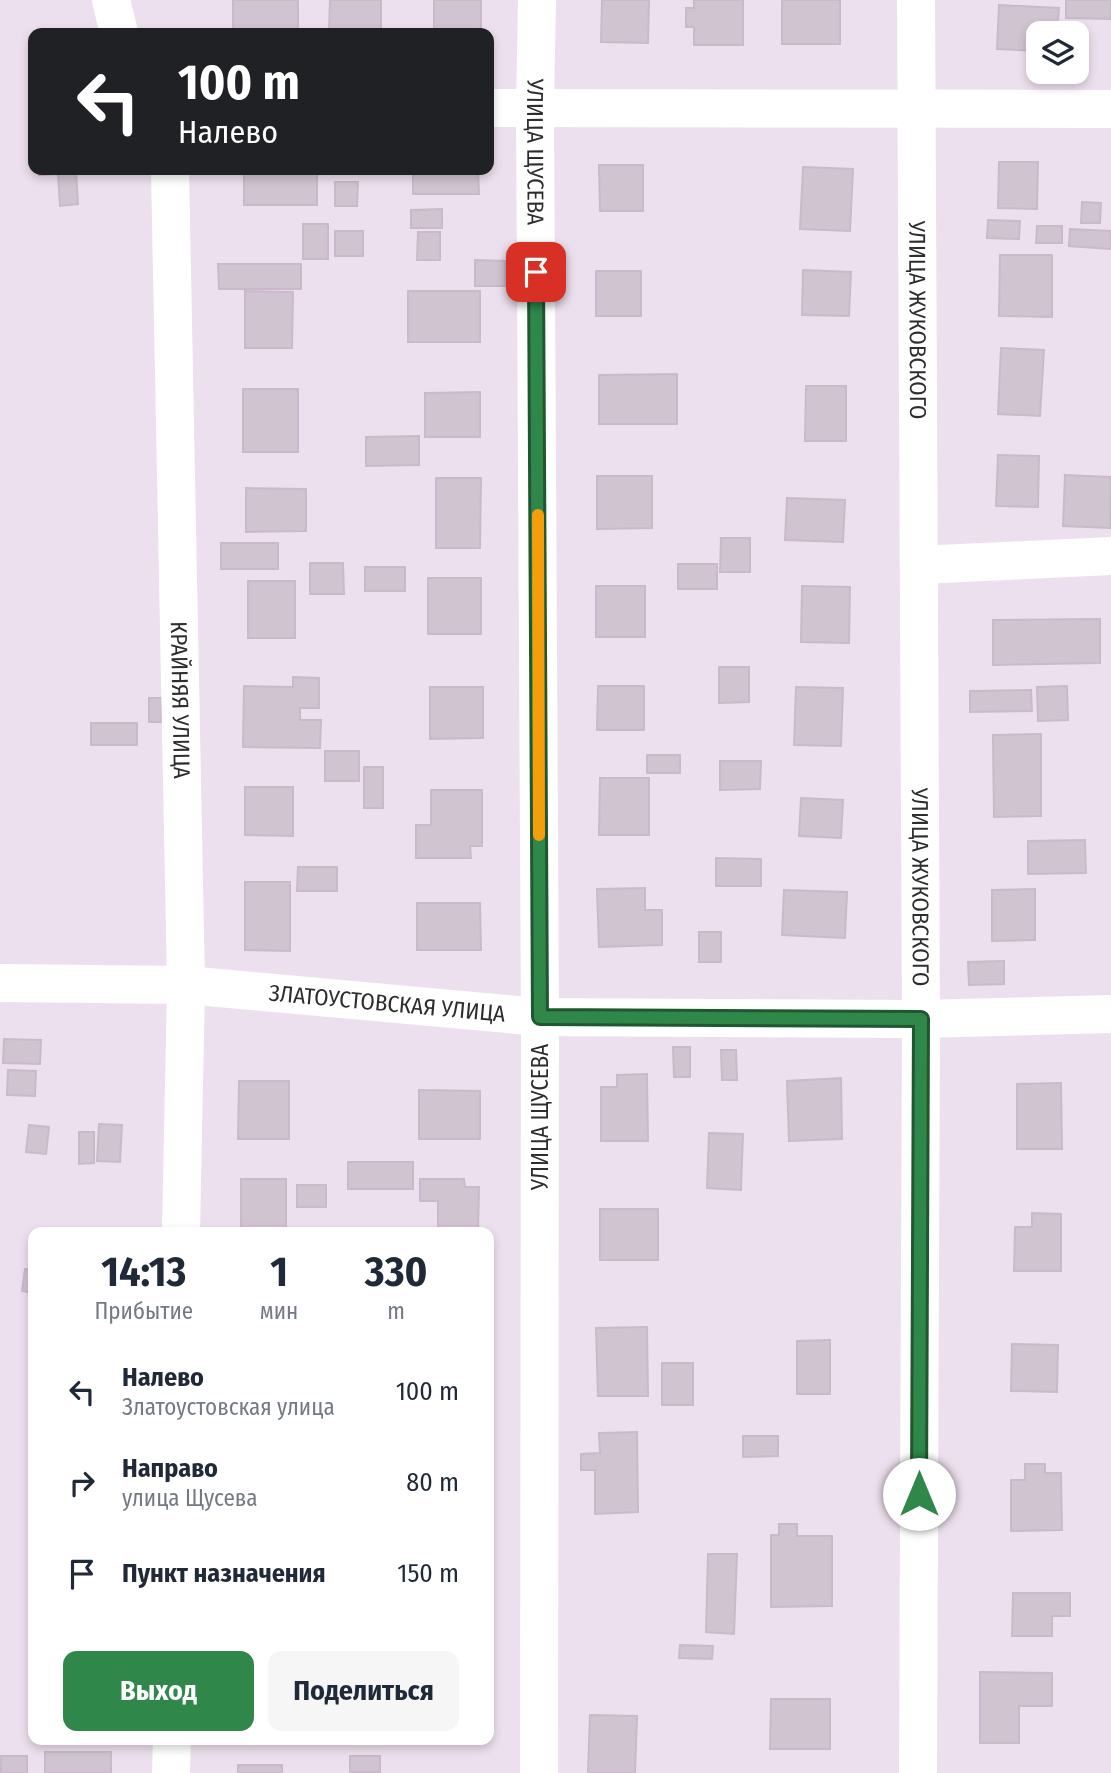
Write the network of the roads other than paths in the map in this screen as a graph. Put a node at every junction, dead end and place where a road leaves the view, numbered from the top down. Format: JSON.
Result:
{"nodes":[{"id":1,"x":111,"y":0,"type":"edge"},
{"id":2,"x":537,"y":0,"type":"edge"},
{"id":3,"x":916,"y":0,"type":"edge"},
{"id":4,"x":118,"y":28,"type":"edge"},
{"id":5,"x":535,"y":107,"type":"junction"},
{"id":6,"x":494,"y":108,"type":"edge"},
{"id":7,"x":917,"y":109,"type":"junction"},
{"id":8,"x":1111,"y":109,"type":"edge"},
{"id":9,"x":170,"y":175,"type":"edge"},
{"id":10,"x":1111,"y":556,"type":"edge"},
{"id":11,"x":919,"y":565,"type":"junction"},
{"id":12,"x":0,"y":984,"type":"edge"},
{"id":13,"x":186,"y":985,"type":"junction"},
{"id":14,"x":1111,"y":1014,"type":"edge"},
{"id":15,"x":540,"y":1017,"type":"junction"},
{"id":16,"x":921,"y":1019,"type":"junction"},
{"id":17,"x":181,"y":1227,"type":"edge"},
{"id":18,"x":172,"y":1745,"type":"edge"},
{"id":19,"x":171,"y":1773,"type":"edge"},
{"id":20,"x":539,"y":1773,"type":"edge"},
{"id":21,"x":918,"y":1773,"type":"edge"}],
"edges":[{"from":1,"to":4,"type":"street"},
{"from":2,"to":5,"type":"street","name":"УЛИЦА ЩУСЕВА"},
{"from":3,"to":7,"type":"street","name":"УЛИЦА ЖУКОВСКОГО"},
{"from":5,"to":6,"type":"street"},
{"from":5,"to":7,"type":"street"},
{"from":5,"to":15,"type":"street","name":"УЛИЦА ЩУСЕВА"},
{"from":7,"to":8,"type":"street"},
{"from":7,"to":11,"type":"street","name":"УЛИЦА ЖУКОВСКОГО"},
{"from":9,"to":13,"type":"street","name":"КРАЙНЯЯ УЛИЦА"},
{"from":10,"to":11,"type":"street"},
{"from":11,"to":16,"type":"street","name":"УЛИЦА ЖУКОВСКОГО"},
{"from":12,"to":13,"type":"street","name":"ЗЛАТОУСТОВСКАЯ УЛИЦА"},
{"from":13,"to":15,"type":"street","name":"ЗЛАТОУСТОВСКАЯ УЛИЦА"},
{"from":13,"to":17,"type":"street","name":"КРАЙНЯЯ УЛИЦА"},
{"from":14,"to":16,"type":"street","name":"ЗЛАТОУСТОВСКАЯ УЛИЦА"},
{"from":15,"to":16,"type":"street","name":"ЗЛАТОУСТОВСКАЯ УЛИЦА"},
{"from":15,"to":20,"type":"street","name":"УЛИЦА ЩУСЕВА"},
{"from":16,"to":21,"type":"street","name":"УЛИЦА ЖУКОВСКОГО"},
{"from":18,"to":19,"type":"street"}]}
